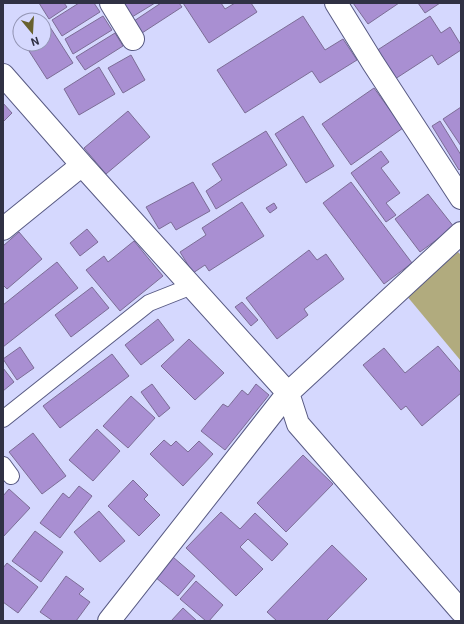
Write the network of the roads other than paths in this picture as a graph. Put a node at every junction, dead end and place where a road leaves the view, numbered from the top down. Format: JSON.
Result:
{"nodes":[{"id":1,"x":111,"y":3,"type":"edge"},
{"id":2,"x":336,"y":3,"type":"edge"},
{"id":3,"x":133,"y":39,"type":"dead end"},
{"id":4,"x":3,"y":75,"type":"edge"},
{"id":5,"x":82,"y":165,"type":"junction"},
{"id":6,"x":461,"y":198,"type":"edge"},
{"id":7,"x":3,"y":229,"type":"edge"},
{"id":8,"x":461,"y":233,"type":"edge"},
{"id":9,"x":192,"y":286,"type":"junction"},
{"id":10,"x":288,"y":393,"type":"junction"},
{"id":11,"x":3,"y":419,"type":"edge"},
{"id":12,"x":461,"y":611,"type":"edge"},
{"id":13,"x":109,"y":621,"type":"edge"}],
"edges":[{"from":1,"to":3,"type":"street"},
{"from":2,"to":6,"type":"street"},
{"from":4,"to":5,"type":"street"},
{"from":5,"to":7,"type":"street"},
{"from":5,"to":9,"type":"street"},
{"from":8,"to":10,"type":"street"},
{"from":9,"to":10,"type":"street"},
{"from":9,"to":11,"type":"lane"},
{"from":10,"to":12,"type":"street"},
{"from":10,"to":13,"type":"street"}]}
